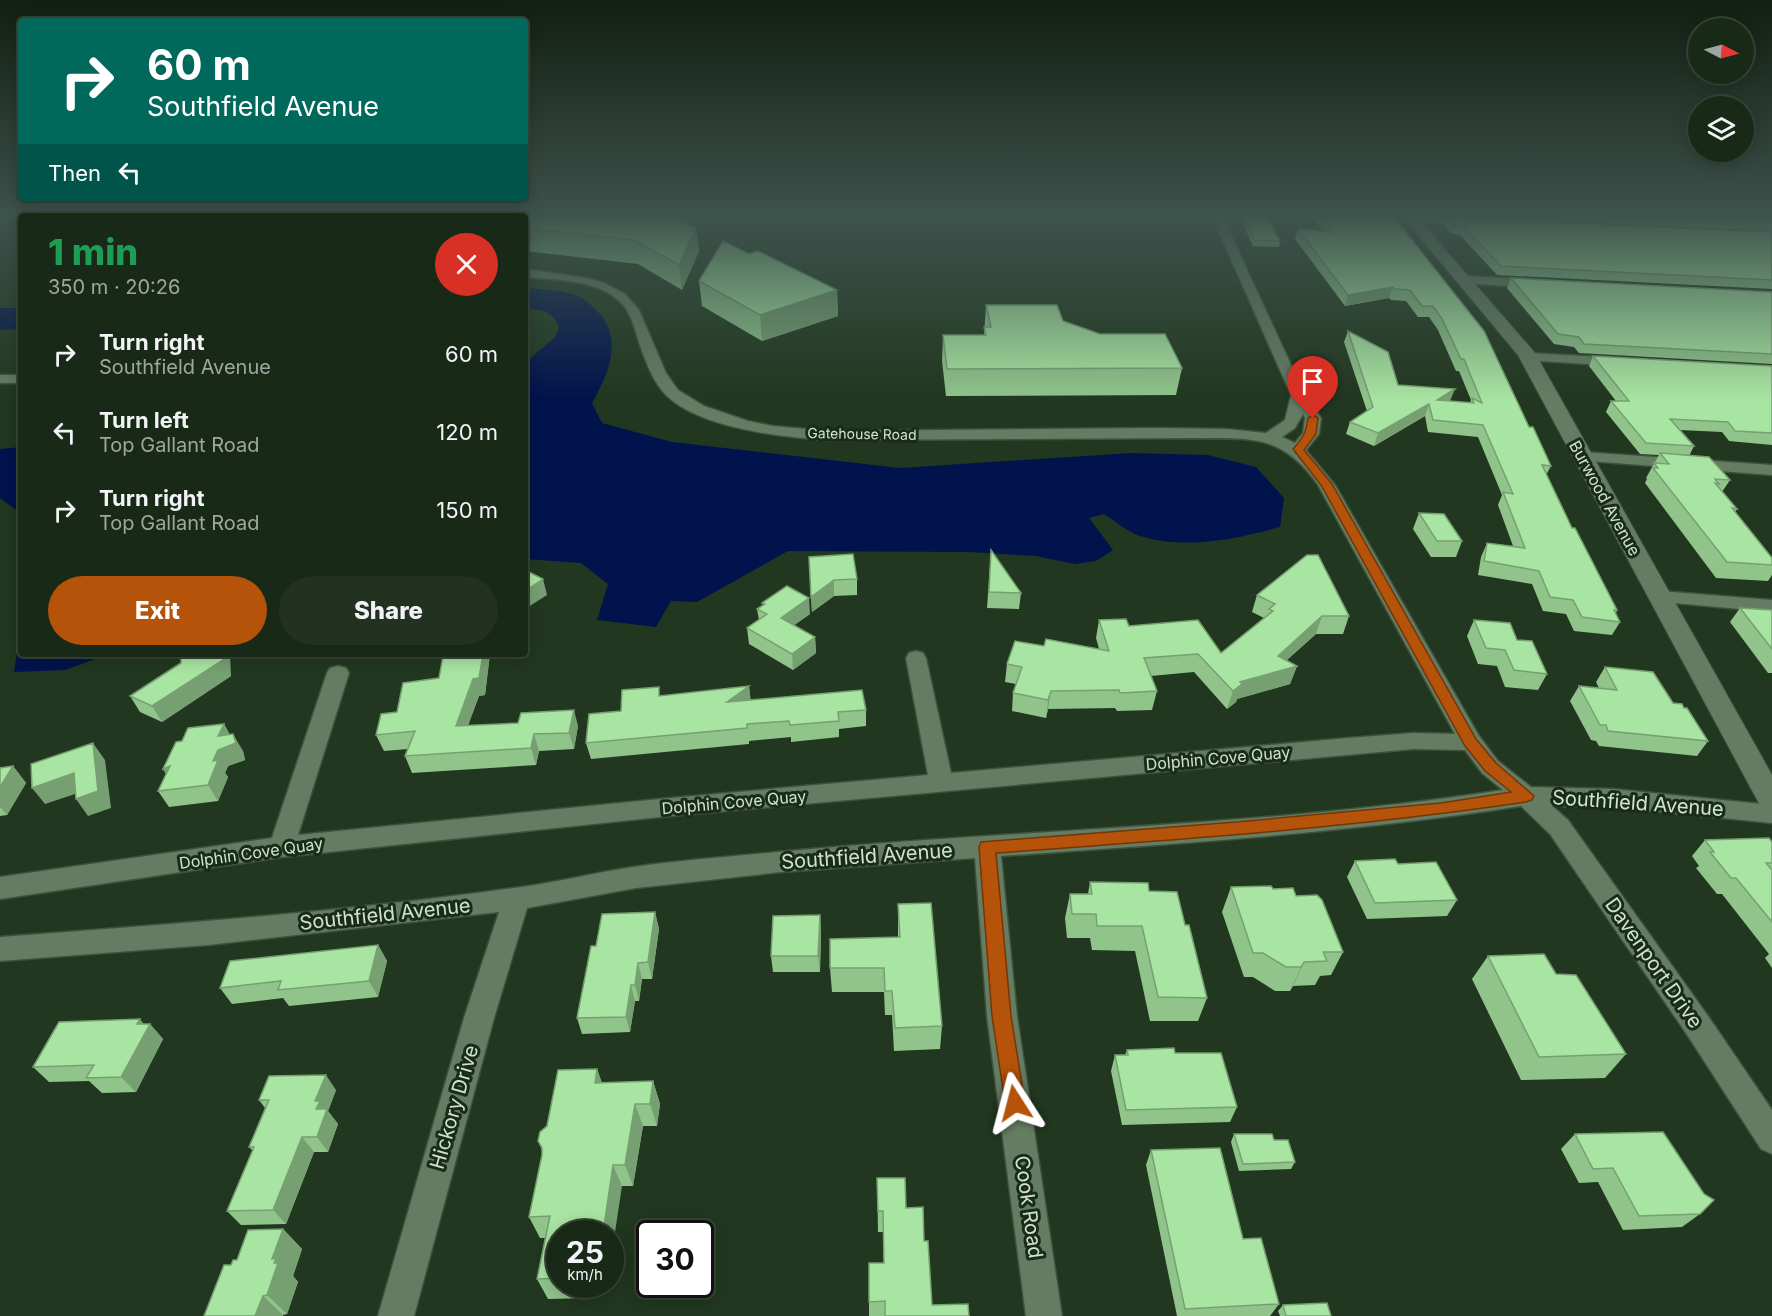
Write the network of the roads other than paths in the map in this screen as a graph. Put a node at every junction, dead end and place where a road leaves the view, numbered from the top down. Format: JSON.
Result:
{"nodes":[{"id":1,"x":554,"y":277,"type":"edge"},
{"id":2,"x":1245,"y":277,"type":"edge"},
{"id":3,"x":1464,"y":277,"type":"edge"},
{"id":4,"x":1466,"y":280,"type":"junction"},
{"id":5,"x":1553,"y":285,"type":"edge"},
{"id":6,"x":1528,"y":357,"type":"junction"},
{"id":7,"x":1631,"y":363,"type":"edge"},
{"id":8,"x":0,"y":379,"type":"edge"},
{"id":9,"x":18,"y":379,"type":"edge"},
{"id":10,"x":1298,"y":395,"type":"junction"},
{"id":11,"x":1271,"y":437,"type":"junction"},
{"id":12,"x":1298,"y":449,"type":"junction"},
{"id":13,"x":1582,"y":457,"type":"junction"},
{"id":14,"x":1772,"y":470,"type":"edge"},
{"id":15,"x":1660,"y":597,"type":"junction"},
{"id":16,"x":1772,"y":606,"type":"edge"},
{"id":17,"x":916,"y":658,"type":"dead end"},
{"id":18,"x":339,"y":673,"type":"dead end"},
{"id":19,"x":1471,"y":742,"type":"junction"},
{"id":20,"x":941,"y":783,"type":"junction"},
{"id":21,"x":1526,"y":796,"type":"junction"},
{"id":22,"x":1772,"y":801,"type":"edge"},
{"id":23,"x":1772,"y":814,"type":"edge"},
{"id":24,"x":282,"y":847,"type":"junction"},
{"id":25,"x":987,"y":847,"type":"junction"},
{"id":26,"x":0,"y":888,"type":"edge"},
{"id":27,"x":516,"y":899,"type":"junction"},
{"id":28,"x":0,"y":949,"type":"edge"},
{"id":29,"x":1772,"y":1138,"type":"edge"},
{"id":30,"x":396,"y":1316,"type":"edge"},
{"id":31,"x":1044,"y":1316,"type":"edge"}],
"edges":[{"from":1,"to":11,"type":"street","name":"Gatehouse Road"},
{"from":2,"to":10,"type":"street"},
{"from":3,"to":4,"type":"street","name":"Burwood Avenue"},
{"from":4,"to":5,"type":"street"},
{"from":4,"to":6,"type":"street","name":"Burwood Avenue"},
{"from":6,"to":7,"type":"street"},
{"from":6,"to":13,"type":"street","name":"Burwood Avenue"},
{"from":8,"to":9,"type":"street"},
{"from":10,"to":11,"type":"street"},
{"from":10,"to":12,"type":"street"},
{"from":11,"to":12,"type":"street"},
{"from":12,"to":19,"type":"street","name":"Davenport Drive"},
{"from":13,"to":14,"type":"street"},
{"from":13,"to":15,"type":"street","name":"Burwood Avenue"},
{"from":15,"to":16,"type":"street"},
{"from":15,"to":22,"type":"street","name":"Burwood Avenue"},
{"from":17,"to":20,"type":"street"},
{"from":18,"to":24,"type":"street"},
{"from":19,"to":20,"type":"street","name":"Dolphin Cove Quay"},
{"from":19,"to":21,"type":"street","name":"Davenport Drive"},
{"from":20,"to":24,"type":"street","name":"Dolphin Cove Quay"},
{"from":21,"to":23,"type":"street","name":"Southfield Avenue"},
{"from":21,"to":25,"type":"street","name":"Southfield Avenue"},
{"from":21,"to":29,"type":"street","name":"Davenport Drive"},
{"from":24,"to":26,"type":"street","name":"Dolphin Cove Quay"},
{"from":25,"to":27,"type":"street","name":"Southfield Avenue"},
{"from":25,"to":31,"type":"street","name":"Cook Road"},
{"from":27,"to":28,"type":"street","name":"Southfield Avenue"},
{"from":27,"to":30,"type":"street","name":"Hickory Drive"}]}
